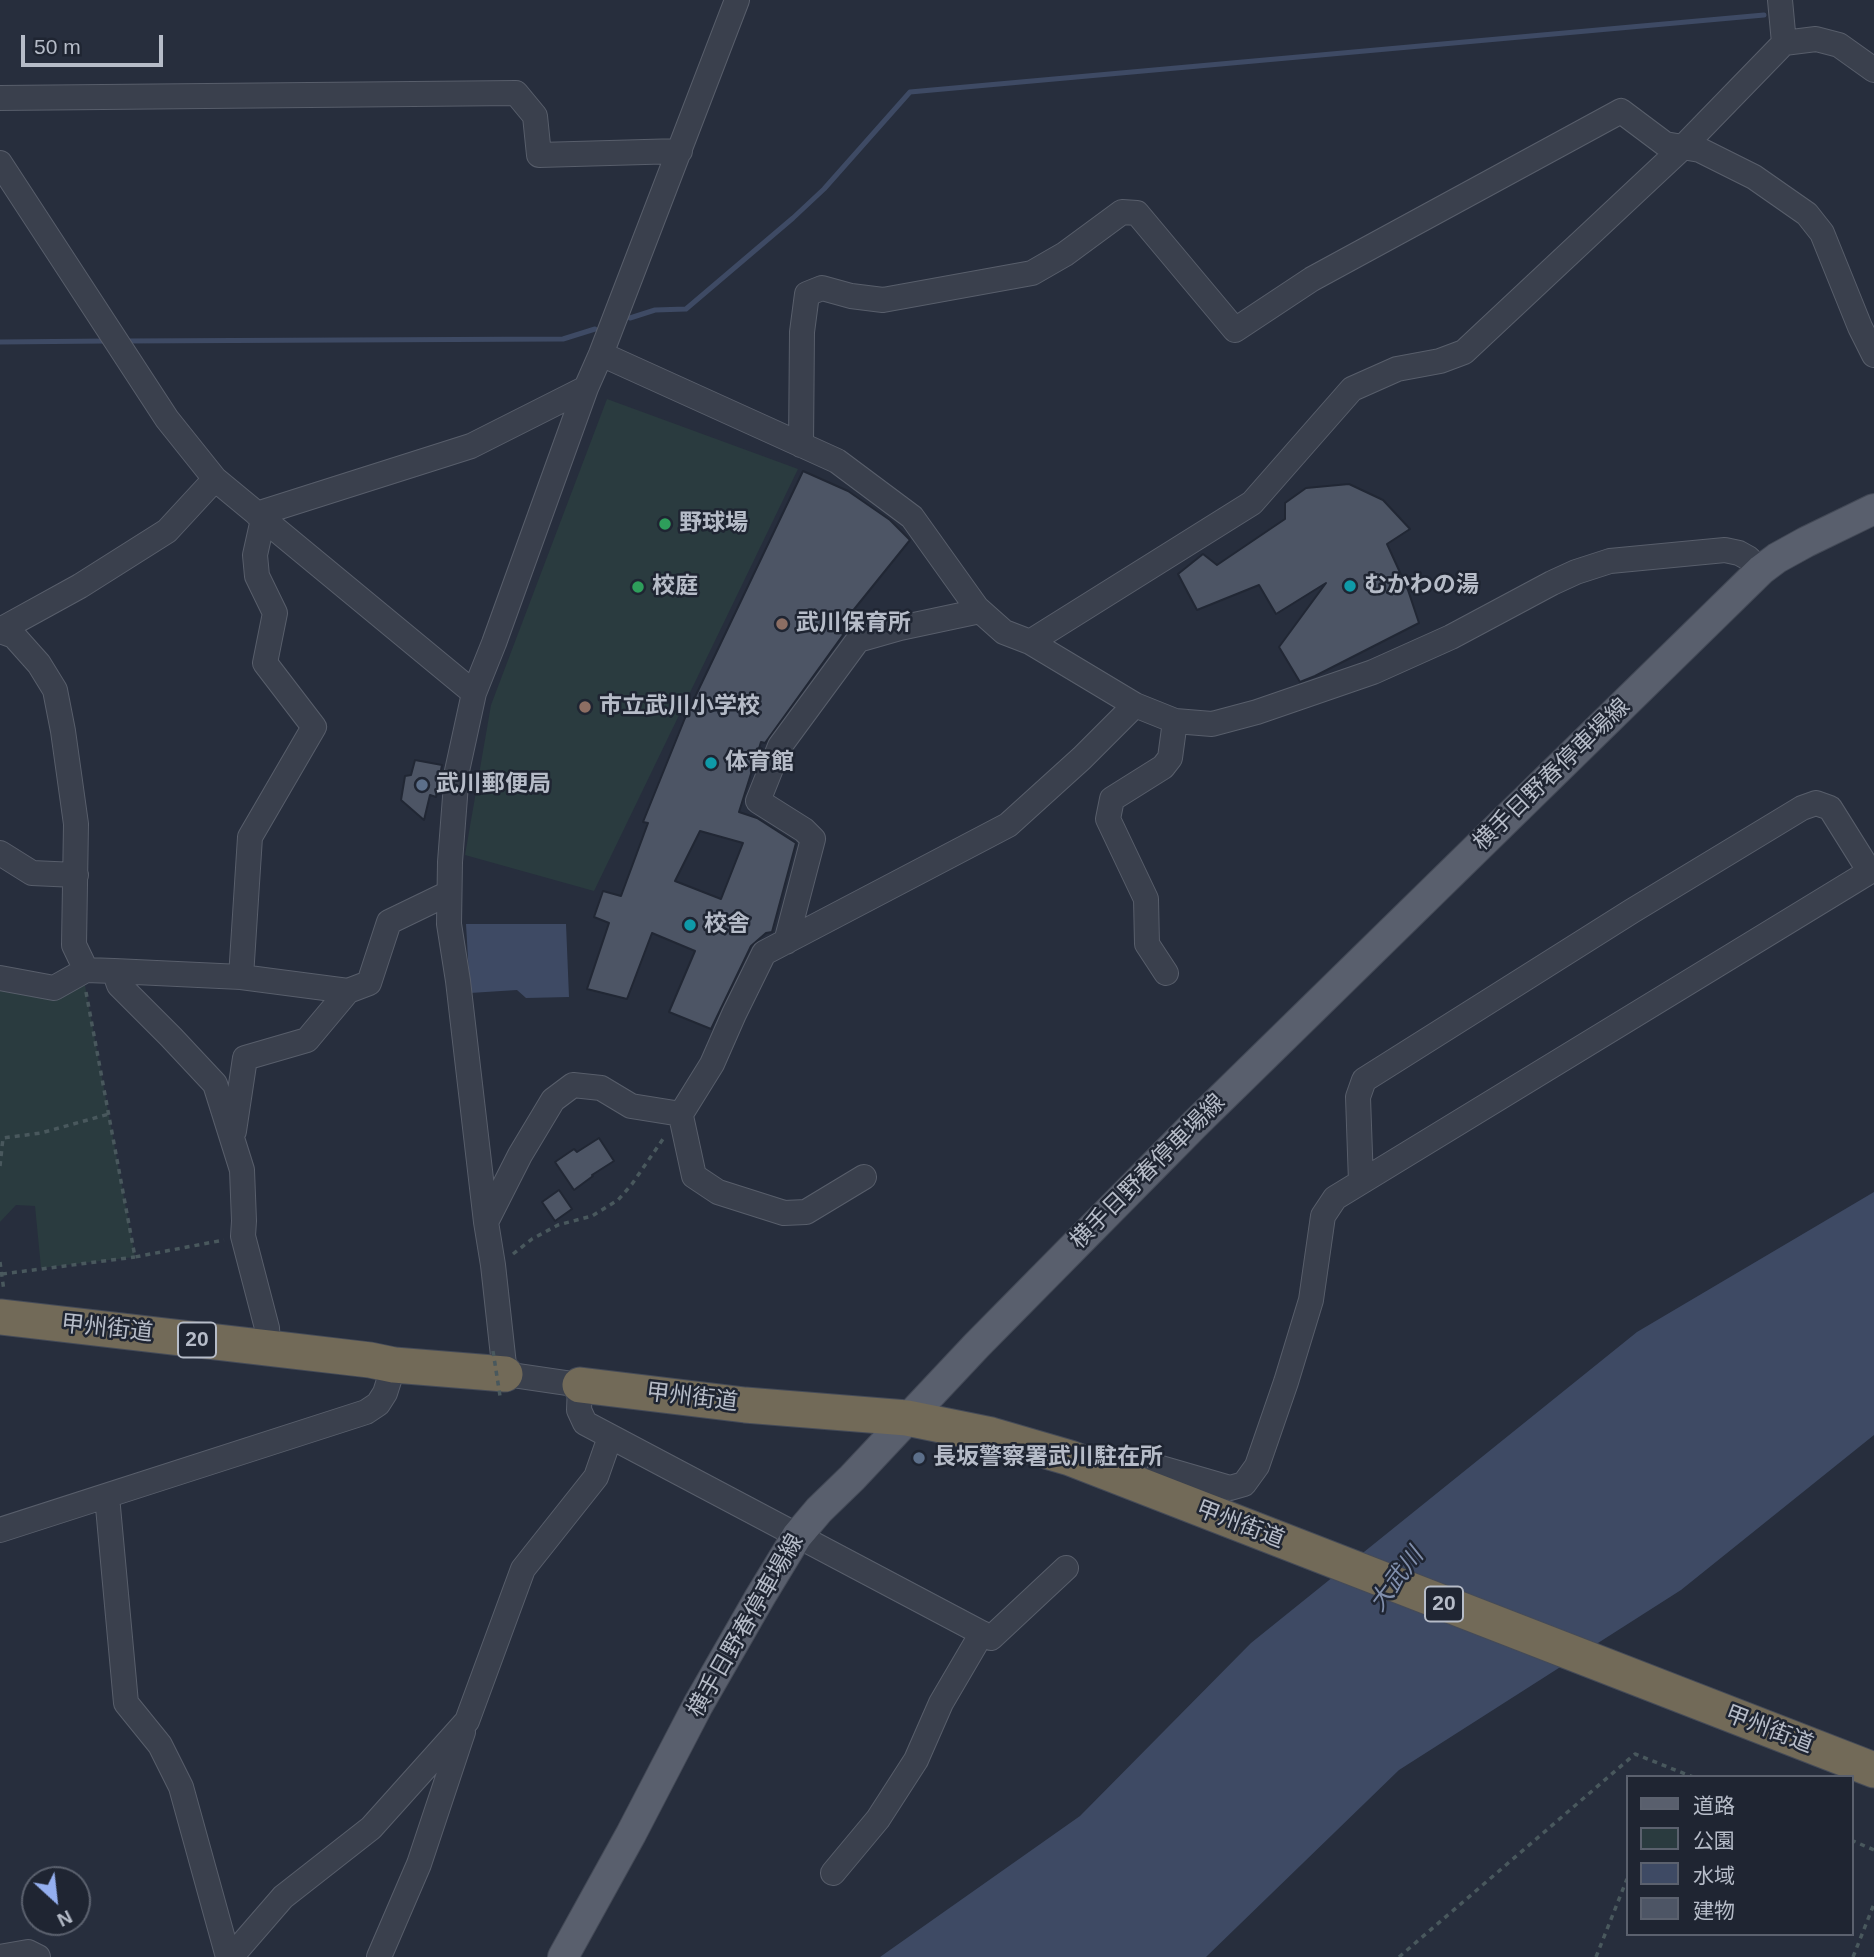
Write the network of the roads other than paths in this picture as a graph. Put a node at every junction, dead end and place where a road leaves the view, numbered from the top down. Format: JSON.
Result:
{"nodes":[{"id":1,"x":737,"y":0,"type":"edge"},
{"id":2,"x":1780,"y":0,"type":"edge"},
{"id":3,"x":1784,"y":43,"type":"junction"},
{"id":4,"x":1874,"y":70,"type":"edge"},
{"id":5,"x":0,"y":98,"type":"edge"},
{"id":6,"x":1682,"y":148,"type":"junction"},
{"id":7,"x":680,"y":151,"type":"junction"},
{"id":8,"x":0,"y":163,"type":"edge"},
{"id":9,"x":601,"y":354,"type":"junction"},
{"id":10,"x":1874,"y":355,"type":"edge"},
{"id":11,"x":586,"y":388,"type":"junction"},
{"id":12,"x":801,"y":444,"type":"junction"},
{"id":13,"x":215,"y":479,"type":"junction"},
{"id":14,"x":1874,"y":509,"type":"edge"},
{"id":15,"x":260,"y":517,"type":"junction"},
{"id":16,"x":1761,"y":570,"type":"junction"},
{"id":17,"x":980,"y":611,"type":"junction"},
{"id":18,"x":0,"y":631,"type":"edge"},
{"id":19,"x":1030,"y":642,"type":"junction"},
{"id":20,"x":474,"y":693,"type":"junction"},
{"id":21,"x":1135,"y":705,"type":"junction"},
{"id":22,"x":1175,"y":721,"type":"junction"},
{"id":23,"x":0,"y":853,"type":"edge"},
{"id":24,"x":1872,"y":871,"type":"edge"},
{"id":25,"x":76,"y":875,"type":"junction"},
{"id":26,"x":449,"y":892,"type":"junction"},
{"id":27,"x":786,"y":942,"type":"junction"},
{"id":28,"x":86,"y":970,"type":"junction"},
{"id":29,"x":114,"y":971,"type":"junction"},
{"id":30,"x":1166,"y":972,"type":"dead end"},
{"id":31,"x":241,"y":977,"type":"junction"},
{"id":32,"x":0,"y":978,"type":"edge"},
{"id":33,"x":348,"y":991,"type":"junction"},
{"id":34,"x":681,"y":1116,"type":"road end"},
{"id":35,"x":233,"y":1136,"type":"junction"},
{"id":36,"x":864,"y":1177,"type":"dead end"},
{"id":37,"x":1361,"y":1182,"type":"junction"},
{"id":38,"x":486,"y":1222,"type":"junction"},
{"id":39,"x":0,"y":1317,"type":"edge"},
{"id":40,"x":268,"y":1348,"type":"junction"},
{"id":41,"x":394,"y":1365,"type":"junction"},
{"id":42,"x":499,"y":1374,"type":"junction"},
{"id":43,"x":580,"y":1385,"type":"junction"},
{"id":44,"x":907,"y":1418,"type":"junction"},
{"id":45,"x":610,"y":1437,"type":"junction"},
{"id":46,"x":1150,"y":1490,"type":"junction"},
{"id":47,"x":107,"y":1496,"type":"junction"},
{"id":48,"x":0,"y":1530,"type":"edge"},
{"id":49,"x":797,"y":1536,"type":"junction"},
{"id":50,"x":1066,"y":1568,"type":"dead end"},
{"id":51,"x":982,"y":1633,"type":"junction"},
{"id":52,"x":467,"y":1721,"type":"junction"},
{"id":53,"x":1874,"y":1770,"type":"edge"},
{"id":54,"x":833,"y":1873,"type":"dead end"},
{"id":55,"x":0,"y":1957,"type":"edge"},
{"id":56,"x":38,"y":1957,"type":"edge"},
{"id":57,"x":229,"y":1957,"type":"edge"},
{"id":58,"x":379,"y":1957,"type":"edge"},
{"id":59,"x":563,"y":1957,"type":"edge"}],
"edges":[{"from":1,"to":7,"type":"street"},
{"from":2,"to":3,"type":"street"},
{"from":3,"to":4,"type":"street"},
{"from":3,"to":6,"type":"street"},
{"from":5,"to":7,"type":"street"},
{"from":6,"to":10,"type":"street"},
{"from":6,"to":12,"type":"street"},
{"from":6,"to":19,"type":"street"},
{"from":7,"to":9,"type":"street"},
{"from":8,"to":13,"type":"street"},
{"from":9,"to":11,"type":"street"},
{"from":9,"to":12,"type":"street"},
{"from":11,"to":15,"type":"street"},
{"from":11,"to":20,"type":"street"},
{"from":12,"to":17,"type":"street"},
{"from":13,"to":15,"type":"street"},
{"from":13,"to":18,"type":"street"},
{"from":14,"to":16,"type":"main road","name":"横手日野春停車場線"},
{"from":15,"to":20,"type":"street"},
{"from":15,"to":31,"type":"street"},
{"from":16,"to":22,"type":"street"},
{"from":16,"to":44,"type":"main road","name":"横手日野春停車場線"},
{"from":17,"to":19,"type":"street"},
{"from":17,"to":27,"type":"street"},
{"from":18,"to":25,"type":"street"},
{"from":19,"to":21,"type":"street"},
{"from":20,"to":26,"type":"street"},
{"from":21,"to":22,"type":"street"},
{"from":21,"to":27,"type":"street"},
{"from":22,"to":30,"type":"street"},
{"from":23,"to":25,"type":"street"},
{"from":24,"to":37,"type":"street"},
{"from":24,"to":37,"type":"street"},
{"from":25,"to":28,"type":"street"},
{"from":26,"to":33,"type":"street"},
{"from":26,"to":38,"type":"street"},
{"from":27,"to":38,"type":"street"},
{"from":28,"to":29,"type":"street"},
{"from":28,"to":32,"type":"street"},
{"from":29,"to":31,"type":"street"},
{"from":29,"to":35,"type":"street"},
{"from":31,"to":33,"type":"street"},
{"from":33,"to":35,"type":"street"},
{"from":34,"to":36,"type":"street"},
{"from":35,"to":40,"type":"street"},
{"from":37,"to":46,"type":"street"},
{"from":38,"to":42,"type":"street"},
{"from":39,"to":40,"type":"highway","name":"甲州街道","number":"20"},
{"from":40,"to":41,"type":"highway","name":"甲州街道","number":"20"},
{"from":41,"to":42,"type":"highway","name":"甲州街道","number":"20"},
{"from":41,"to":47,"type":"street"},
{"from":42,"to":43,"type":"street"},
{"from":43,"to":44,"type":"highway","name":"甲州街道","number":"20"},
{"from":43,"to":45,"type":"street"},
{"from":44,"to":46,"type":"highway","name":"甲州街道","number":"20"},
{"from":44,"to":49,"type":"main road","name":"横手日野春停車場線"},
{"from":45,"to":49,"type":"street"},
{"from":45,"to":52,"type":"street"},
{"from":46,"to":53,"type":"highway","name":"甲州街道","number":"20"},
{"from":47,"to":48,"type":"street"},
{"from":47,"to":57,"type":"street"},
{"from":49,"to":51,"type":"street"},
{"from":49,"to":59,"type":"main road","name":"横手日野春停車場線"},
{"from":50,"to":51,"type":"street"},
{"from":51,"to":54,"type":"street"},
{"from":52,"to":57,"type":"street"},
{"from":52,"to":58,"type":"street"},
{"from":55,"to":56,"type":"street"}]}
